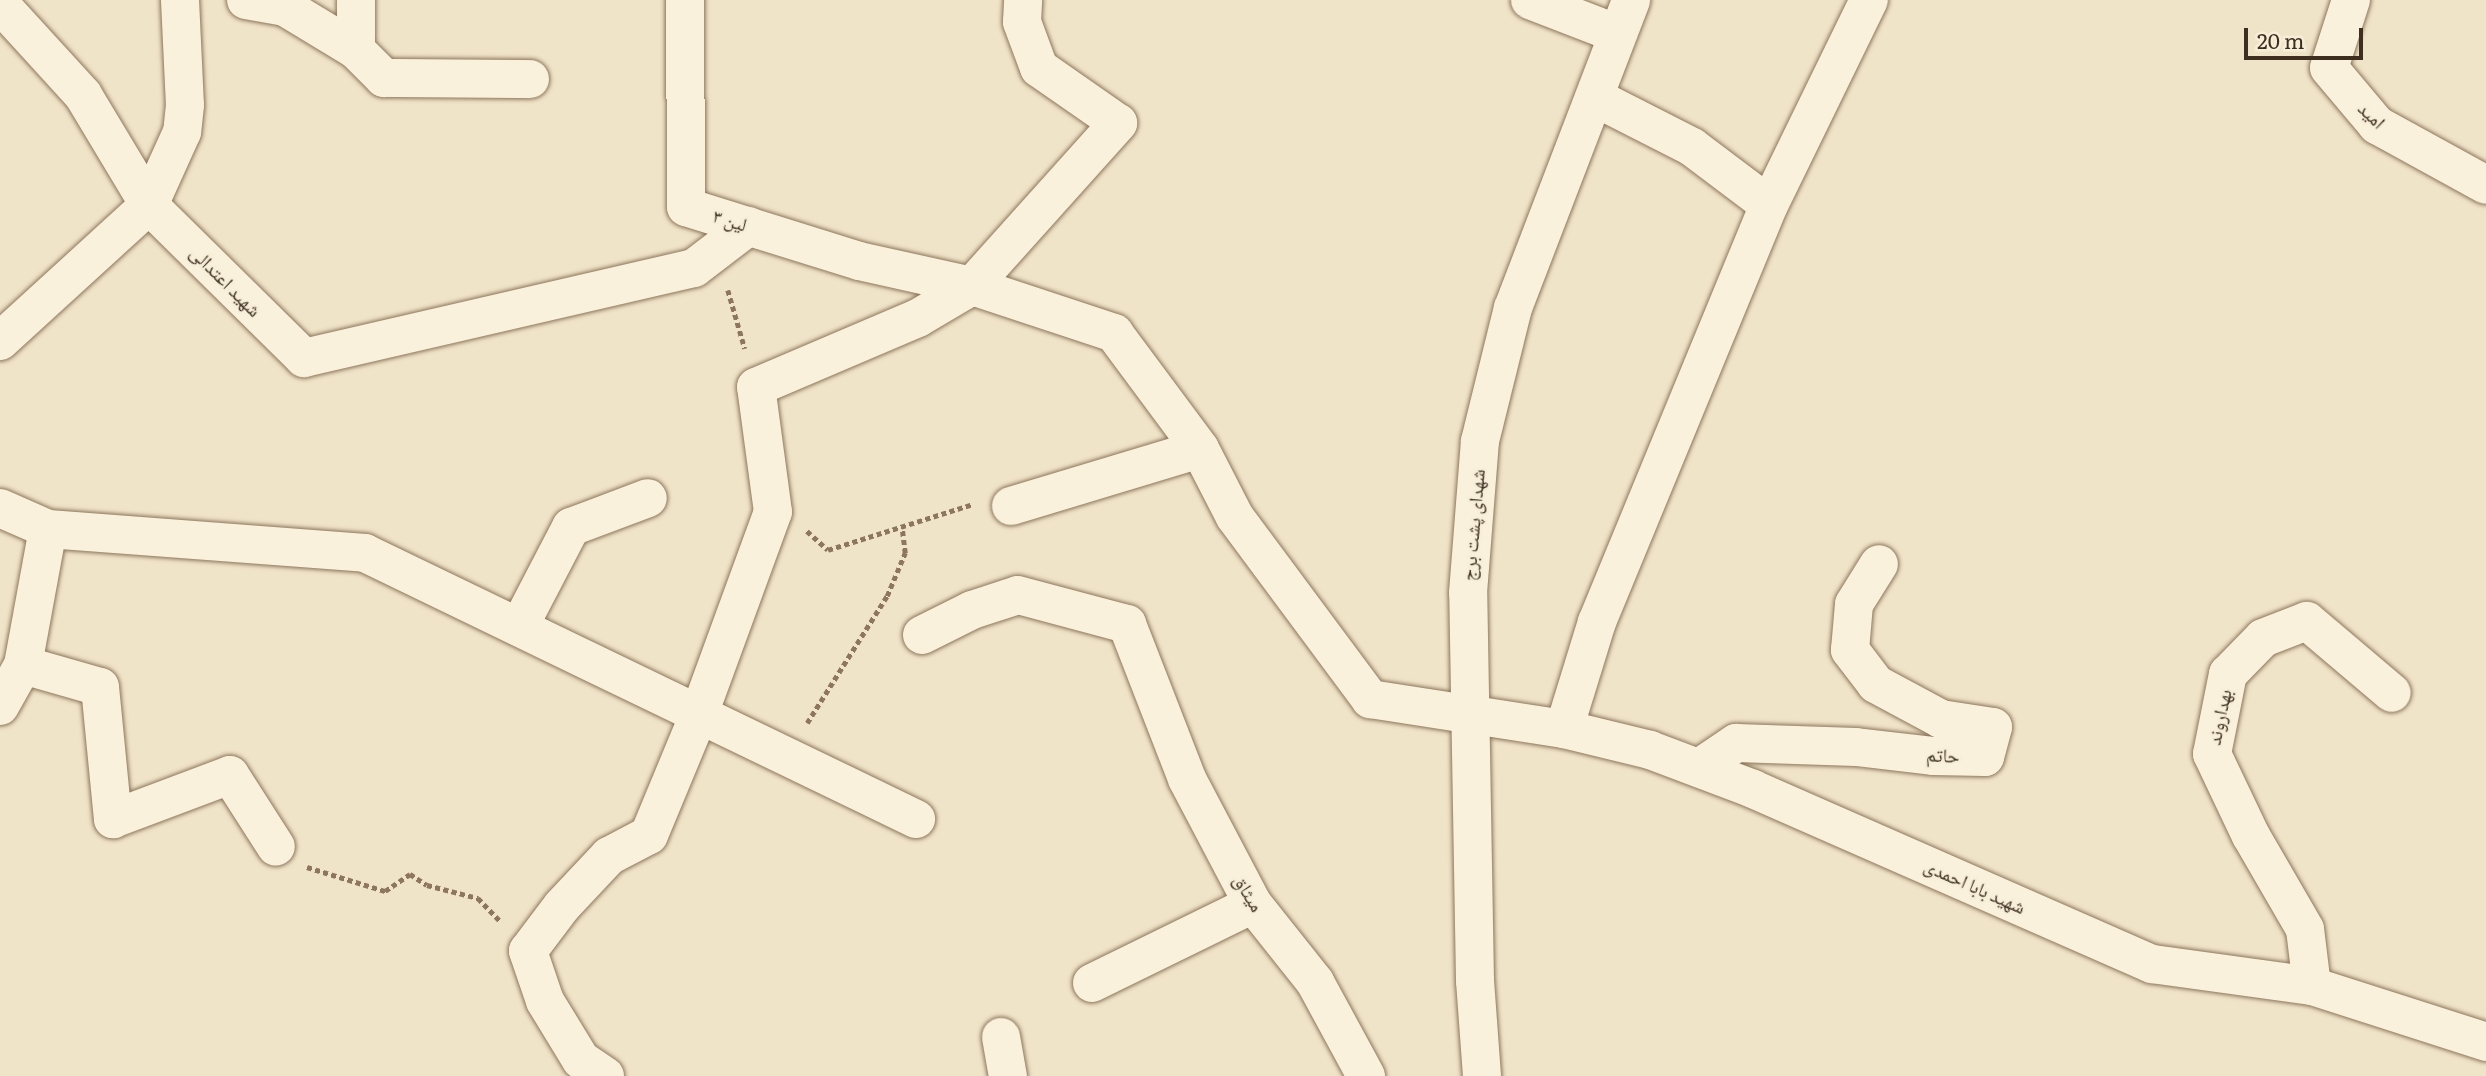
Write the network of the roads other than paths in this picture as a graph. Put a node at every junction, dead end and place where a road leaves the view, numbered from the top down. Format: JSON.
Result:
{"nodes":[{"id":1,"x":180,"y":0,"type":"edge"},
{"id":2,"x":246,"y":0,"type":"edge"},
{"id":3,"x":356,"y":0,"type":"edge"},
{"id":4,"x":685,"y":0,"type":"edge"},
{"id":5,"x":1023,"y":0,"type":"edge"},
{"id":6,"x":1530,"y":0,"type":"edge"},
{"id":7,"x":1870,"y":0,"type":"edge"},
{"id":8,"x":2351,"y":0,"type":"edge"},
{"id":9,"x":0,"y":4,"type":"edge"},
{"id":10,"x":1625,"y":17,"type":"edge"},
{"id":11,"x":356,"y":50,"type":"junction"},
{"id":12,"x":530,"y":79,"type":"dead end"},
{"id":13,"x":1596,"y":98,"type":"junction"},
{"id":14,"x":2486,"y":185,"type":"edge"},
{"id":15,"x":149,"y":205,"type":"junction"},
{"id":16,"x":1769,"y":205,"type":"junction"},
{"id":17,"x":749,"y":226,"type":"junction"},
{"id":18,"x":972,"y":286,"type":"junction"},
{"id":19,"x":0,"y":341,"type":"edge"},
{"id":20,"x":1200,"y":449,"type":"junction"},
{"id":21,"x":648,"y":498,"type":"dead end"},
{"id":22,"x":1011,"y":506,"type":"road end"},
{"id":23,"x":0,"y":508,"type":"edge"},
{"id":24,"x":48,"y":529,"type":"junction"},
{"id":25,"x":1879,"y":564,"type":"dead end"},
{"id":26,"x":519,"y":627,"type":"junction"},
{"id":27,"x":922,"y":635,"type":"dead end"},
{"id":28,"x":23,"y":665,"type":"junction"},
{"id":29,"x":2392,"y":692,"type":"dead end"},
{"id":30,"x":0,"y":706,"type":"edge"},
{"id":31,"x":699,"y":714,"type":"junction"},
{"id":32,"x":1469,"y":714,"type":"junction"},
{"id":33,"x":1564,"y":729,"type":"junction"},
{"id":34,"x":1699,"y":768,"type":"junction"},
{"id":35,"x":916,"y":819,"type":"dead end"},
{"id":36,"x":276,"y":847,"type":"road end"},
{"id":37,"x":1253,"y":904,"type":"junction"},
{"id":38,"x":1092,"y":984,"type":"dead end"},
{"id":39,"x":2312,"y":986,"type":"junction"},
{"id":40,"x":1001,"y":1037,"type":"dead end"},
{"id":41,"x":2486,"y":1042,"type":"edge"},
{"id":42,"x":605,"y":1076,"type":"edge"},
{"id":43,"x":1008,"y":1076,"type":"edge"},
{"id":44,"x":1366,"y":1076,"type":"edge"},
{"id":45,"x":1482,"y":1076,"type":"edge"}],
"edges":[{"from":1,"to":15,"type":"street"},
{"from":2,"to":11,"type":"street"},
{"from":3,"to":11,"type":"street"},
{"from":4,"to":17,"type":"street","name":"لین ۳"},
{"from":5,"to":18,"type":"street"},
{"from":6,"to":10,"type":"street"},
{"from":7,"to":16,"type":"street"},
{"from":8,"to":14,"type":"street","name":"امید"},
{"from":9,"to":15,"type":"street","name":"شهید اعتدالی"},
{"from":10,"to":13,"type":"street","name":"شهدای پشت برج"},
{"from":11,"to":12,"type":"street"},
{"from":13,"to":16,"type":"street"},
{"from":13,"to":32,"type":"street","name":"شهدای پشت برج"},
{"from":15,"to":17,"type":"street","name":"شهید اعتدالی"},
{"from":15,"to":19,"type":"street"},
{"from":16,"to":33,"type":"street"},
{"from":17,"to":18,"type":"street","name":"لین ۳"},
{"from":18,"to":20,"type":"street","name":"لین ۳"},
{"from":18,"to":31,"type":"street"},
{"from":20,"to":22,"type":"street"},
{"from":20,"to":32,"type":"street","name":"شهید بابا احمدی"},
{"from":21,"to":26,"type":"street"},
{"from":23,"to":24,"type":"street"},
{"from":24,"to":26,"type":"street"},
{"from":24,"to":28,"type":"street"},
{"from":25,"to":34,"type":"street","name":"حاتم"},
{"from":26,"to":31,"type":"street"},
{"from":27,"to":37,"type":"street","name":"میثاق"},
{"from":28,"to":30,"type":"street"},
{"from":28,"to":36,"type":"street"},
{"from":29,"to":39,"type":"street","name":"بهداروند"},
{"from":31,"to":35,"type":"street"},
{"from":31,"to":42,"type":"street"},
{"from":32,"to":33,"type":"street","name":"شهید بابا احمدی"},
{"from":32,"to":45,"type":"street","name":"شهدای پشت برج"},
{"from":33,"to":34,"type":"street","name":"شهید بابا احمدی"},
{"from":34,"to":39,"type":"street","name":"شهید بابا احمدی"},
{"from":37,"to":38,"type":"street"},
{"from":37,"to":44,"type":"street","name":"میثاق"},
{"from":39,"to":41,"type":"street","name":"شهید بابا احمدی"},
{"from":40,"to":43,"type":"street"}]}
